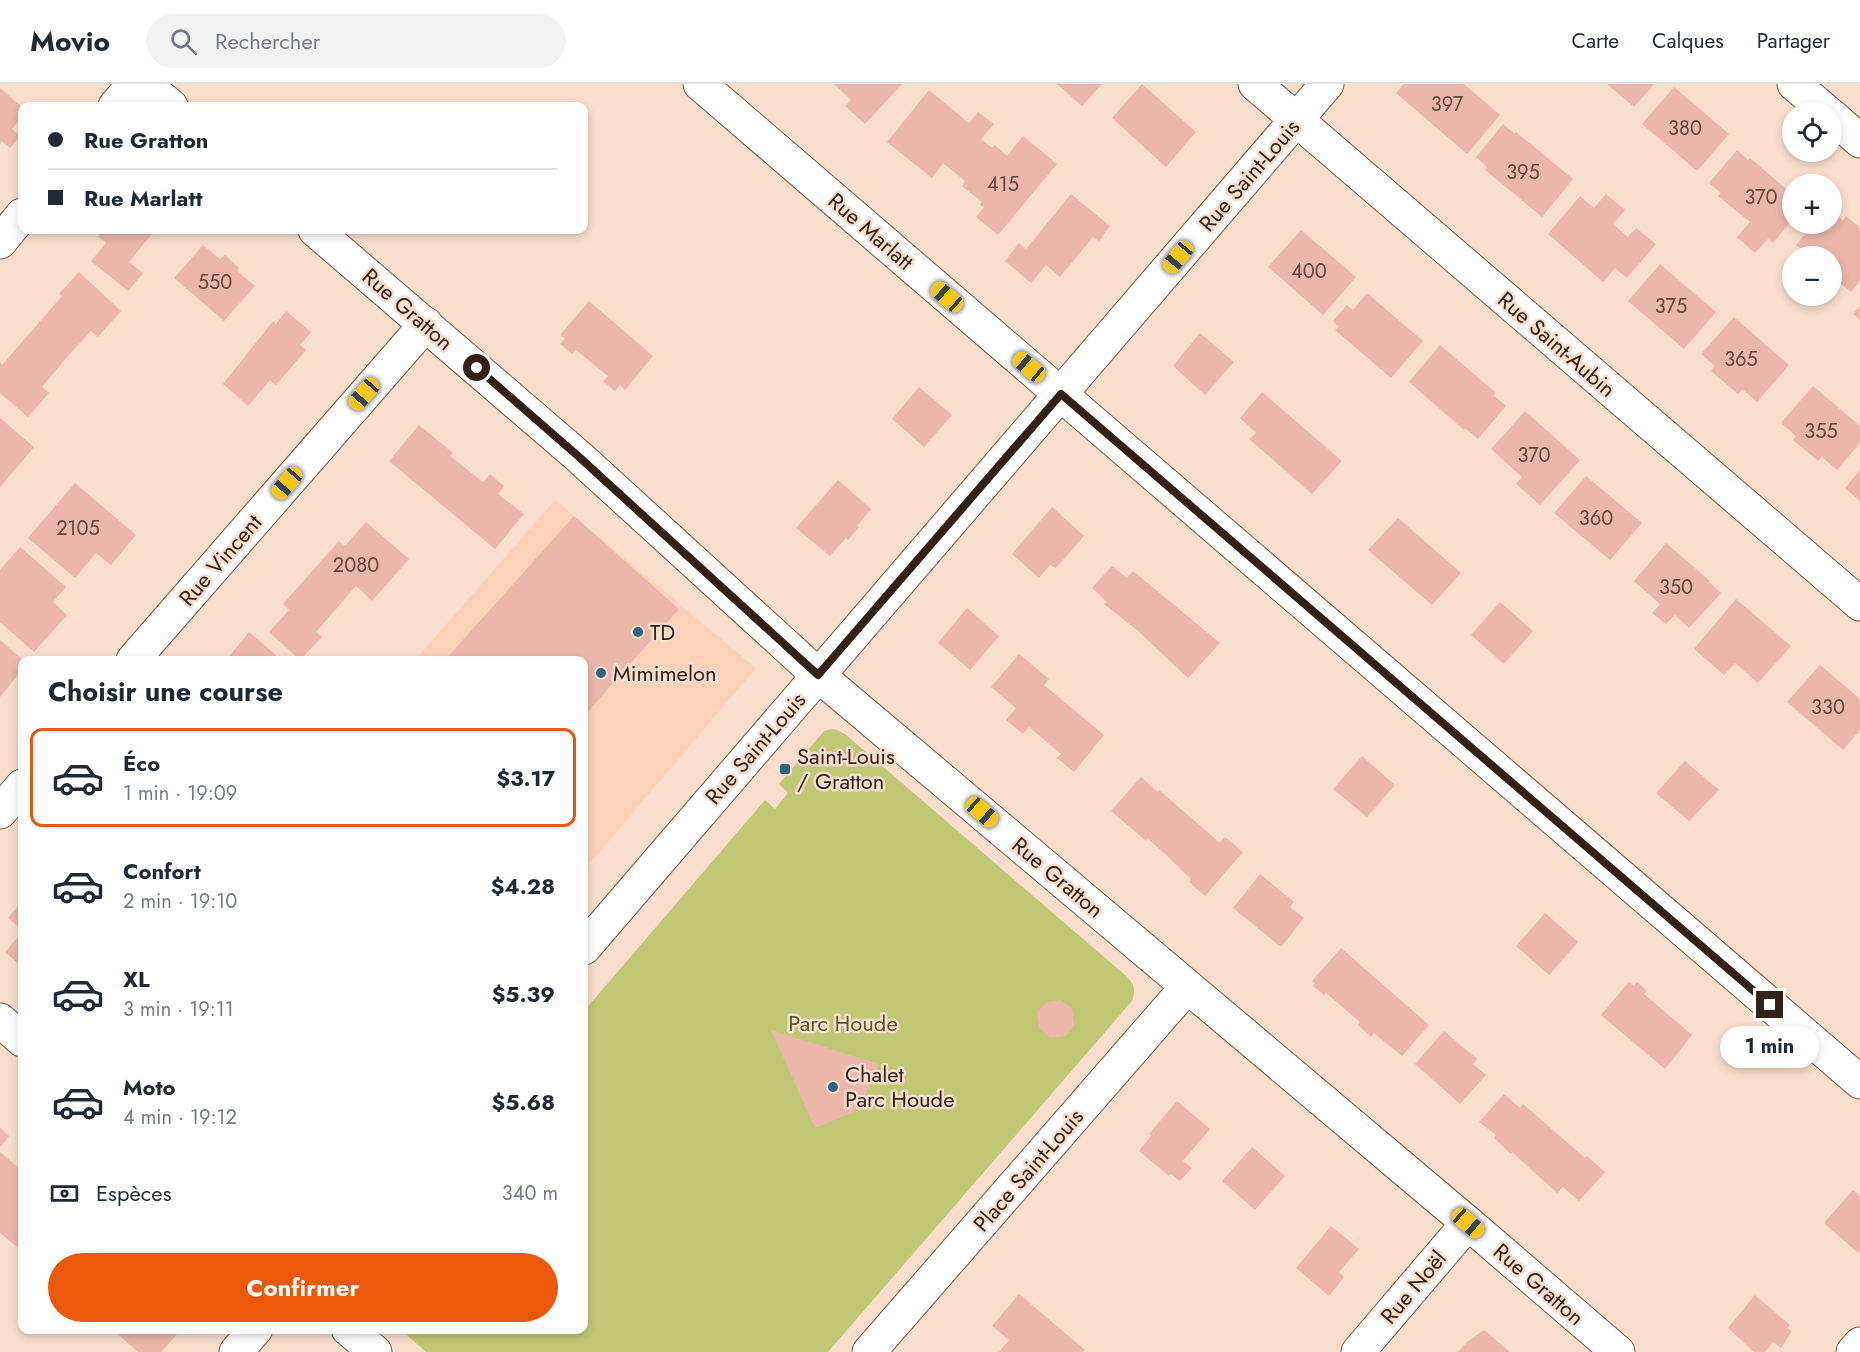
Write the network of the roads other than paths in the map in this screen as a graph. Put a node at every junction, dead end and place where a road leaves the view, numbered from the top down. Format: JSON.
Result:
{"nodes":[{"id":1,"x":134,"y":84,"type":"edge"},
{"id":2,"x":144,"y":84,"type":"edge"},
{"id":3,"x":700,"y":84,"type":"edge"},
{"id":4,"x":1255,"y":84,"type":"edge"},
{"id":5,"x":1327,"y":84,"type":"edge"},
{"id":6,"x":1795,"y":84,"type":"edge"},
{"id":7,"x":118,"y":102,"type":"edge"},
{"id":8,"x":166,"y":102,"type":"edge"},
{"id":9,"x":1816,"y":102,"type":"edge"},
{"id":10,"x":1296,"y":120,"type":"junction"},
{"id":11,"x":1842,"y":125,"type":"edge"},
{"id":12,"x":1860,"y":141,"type":"edge"},
{"id":13,"x":18,"y":220,"type":"edge"},
{"id":14,"x":320,"y":234,"type":"edge"},
{"id":15,"x":0,"y":242,"type":"edge"},
{"id":16,"x":426,"y":324,"type":"junction"},
{"id":17,"x":1061,"y":394,"type":"junction"},
{"id":18,"x":1860,"y":604,"type":"edge"},
{"id":19,"x":136,"y":656,"type":"edge"},
{"id":20,"x":818,"y":675,"type":"junction"},
{"id":21,"x":18,"y":791,"type":"edge"},
{"id":22,"x":0,"y":812,"type":"edge"},
{"id":23,"x":588,"y":943,"type":"edge"},
{"id":24,"x":1187,"y":987,"type":"junction"},
{"id":25,"x":0,"y":1020,"type":"edge"},
{"id":26,"x":18,"y":1036,"type":"edge"},
{"id":27,"x":1860,"y":1082,"type":"edge"},
{"id":28,"x":1468,"y":1223,"type":"junction"},
{"id":29,"x":252,"y":1334,"type":"edge"},
{"id":30,"x":354,"y":1334,"type":"edge"},
{"id":31,"x":1860,"y":1344,"type":"edge"},
{"id":32,"x":236,"y":1352,"type":"edge"},
{"id":33,"x":375,"y":1352,"type":"edge"},
{"id":34,"x":869,"y":1352,"type":"edge"},
{"id":35,"x":1358,"y":1352,"type":"edge"},
{"id":36,"x":1618,"y":1352,"type":"edge"},
{"id":37,"x":1853,"y":1352,"type":"edge"}],
"edges":[{"from":1,"to":7,"type":"street"},
{"from":2,"to":8,"type":"street"},
{"from":3,"to":17,"type":"street","name":"Rue Marlatt"},
{"from":4,"to":10,"type":"street","name":"Rue Saint-Aubin"},
{"from":5,"to":10,"type":"street","name":"Rue Saint-Louis"},
{"from":6,"to":9,"type":"street"},
{"from":10,"to":17,"type":"street","name":"Rue Saint-Louis"},
{"from":10,"to":18,"type":"street","name":"Rue Saint-Aubin"},
{"from":11,"to":12,"type":"street"},
{"from":13,"to":15,"type":"street"},
{"from":14,"to":16,"type":"street","name":"Rue Gratton"},
{"from":16,"to":19,"type":"street","name":"Rue Vincent"},
{"from":16,"to":20,"type":"street","name":"Rue Gratton"},
{"from":17,"to":20,"type":"street","name":"Rue Saint-Louis"},
{"from":17,"to":27,"type":"street","name":"Rue Marlatt"},
{"from":20,"to":23,"type":"street","name":"Rue Saint-Louis"},
{"from":20,"to":24,"type":"street","name":"Rue Gratton"},
{"from":21,"to":22,"type":"street"},
{"from":24,"to":28,"type":"street","name":"Rue Gratton"},
{"from":24,"to":34,"type":"street","name":"Place Saint-Louis"},
{"from":25,"to":26,"type":"street"},
{"from":28,"to":35,"type":"street","name":"Rue Noël"},
{"from":28,"to":36,"type":"street","name":"Rue Gratton"},
{"from":29,"to":32,"type":"street"},
{"from":30,"to":33,"type":"street"},
{"from":31,"to":37,"type":"street"}]}
